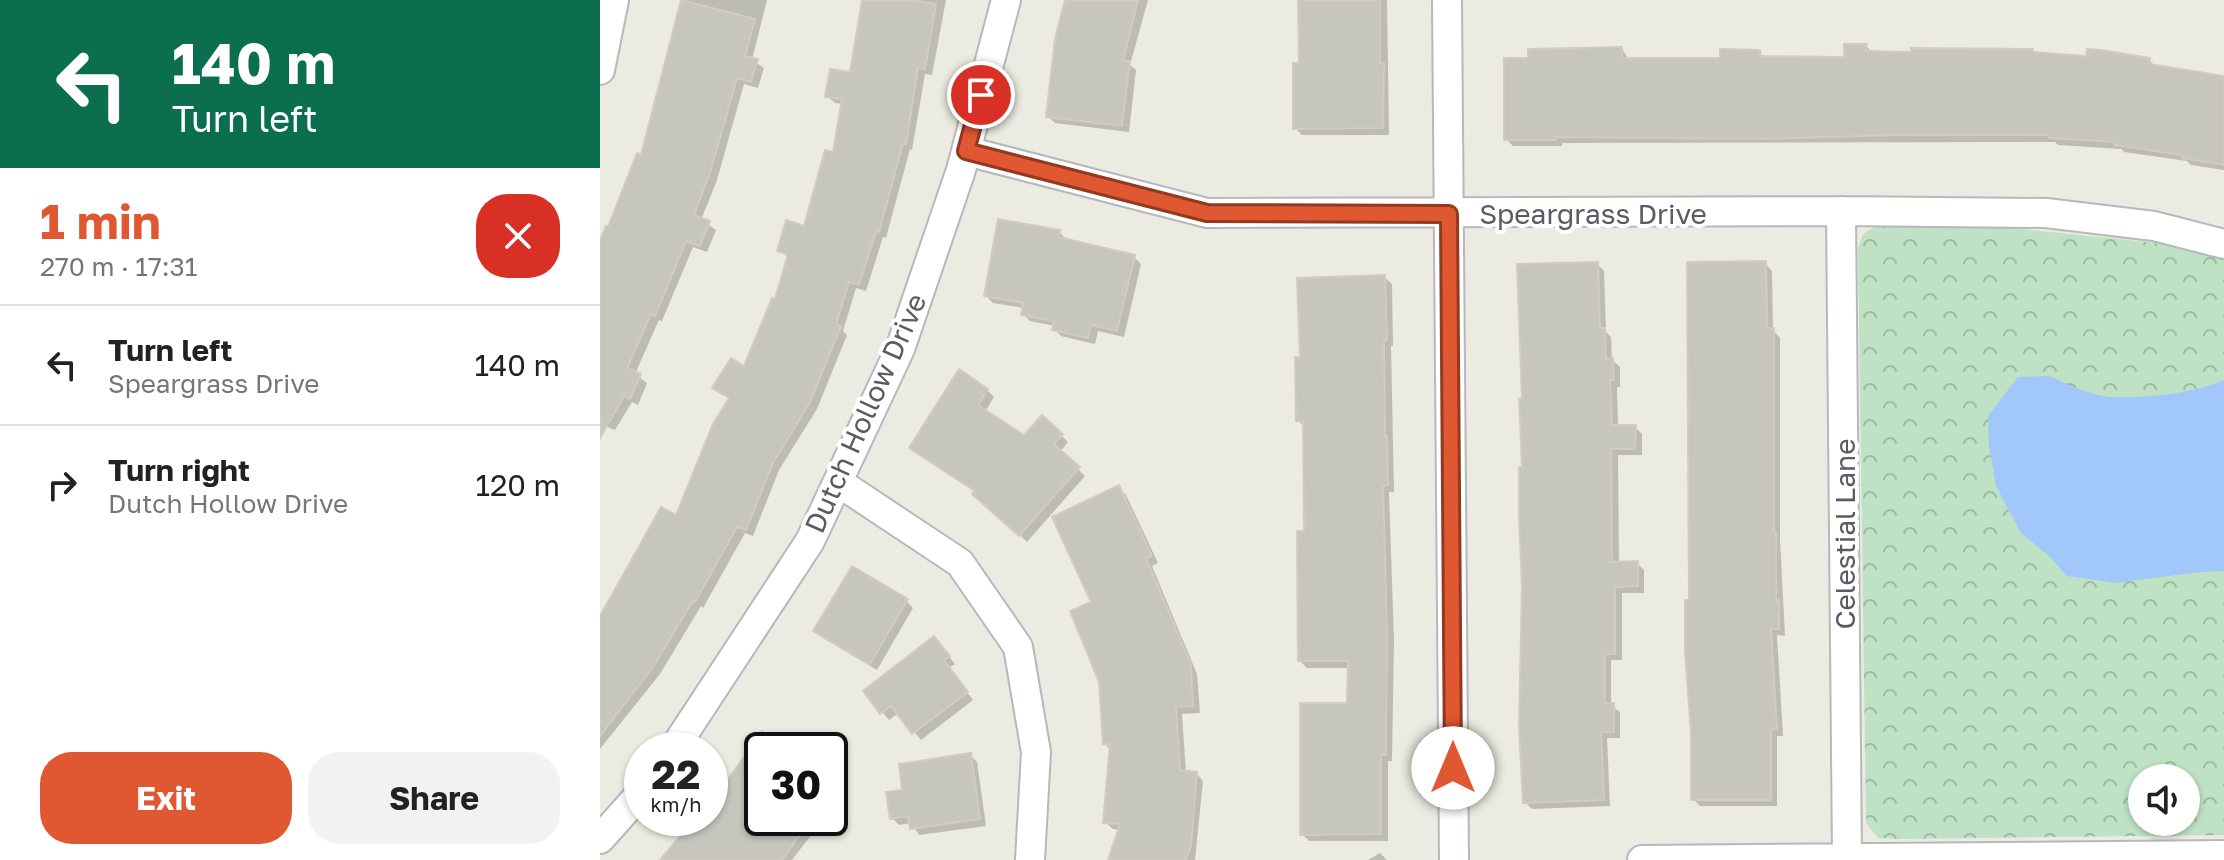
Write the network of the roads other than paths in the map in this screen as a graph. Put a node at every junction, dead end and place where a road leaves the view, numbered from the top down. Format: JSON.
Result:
{"nodes":[{"id":1,"x":614,"y":0,"type":"edge"},
{"id":2,"x":1006,"y":0,"type":"edge"},
{"id":3,"x":1447,"y":0,"type":"edge"},
{"id":4,"x":600,"y":70,"type":"edge"},
{"id":5,"x":966,"y":151,"type":"junction"},
{"id":6,"x":1841,"y":211,"type":"junction"},
{"id":7,"x":1449,"y":214,"type":"junction"},
{"id":8,"x":2224,"y":244,"type":"edge"},
{"id":9,"x":838,"y":482,"type":"junction"},
{"id":10,"x":685,"y":732,"type":"edge"},
{"id":11,"x":624,"y":812,"type":"edge"},
{"id":12,"x":600,"y":839,"type":"edge"},
{"id":13,"x":2224,"y":855,"type":"edge"},
{"id":14,"x":1847,"y":858,"type":"edge"},
{"id":15,"x":1030,"y":860,"type":"edge"},
{"id":16,"x":1454,"y":860,"type":"edge"},
{"id":17,"x":1642,"y":860,"type":"edge"}],
"edges":[{"from":1,"to":4,"type":"street"},
{"from":2,"to":5,"type":"street","name":"Dutch Hollow Drive"},
{"from":3,"to":7,"type":"street"},
{"from":5,"to":7,"type":"street","name":"Speargrass Drive"},
{"from":5,"to":9,"type":"street","name":"Dutch Hollow Drive"},
{"from":6,"to":7,"type":"street","name":"Speargrass Drive"},
{"from":6,"to":8,"type":"street","name":"Speargrass Drive"},
{"from":6,"to":14,"type":"street","name":"Celestial Lane"},
{"from":7,"to":16,"type":"street"},
{"from":9,"to":10,"type":"street","name":"Dutch Hollow Drive"},
{"from":9,"to":15,"type":"street"},
{"from":11,"to":12,"type":"street"},
{"from":13,"to":14,"type":"street"},
{"from":14,"to":17,"type":"street"}]}
